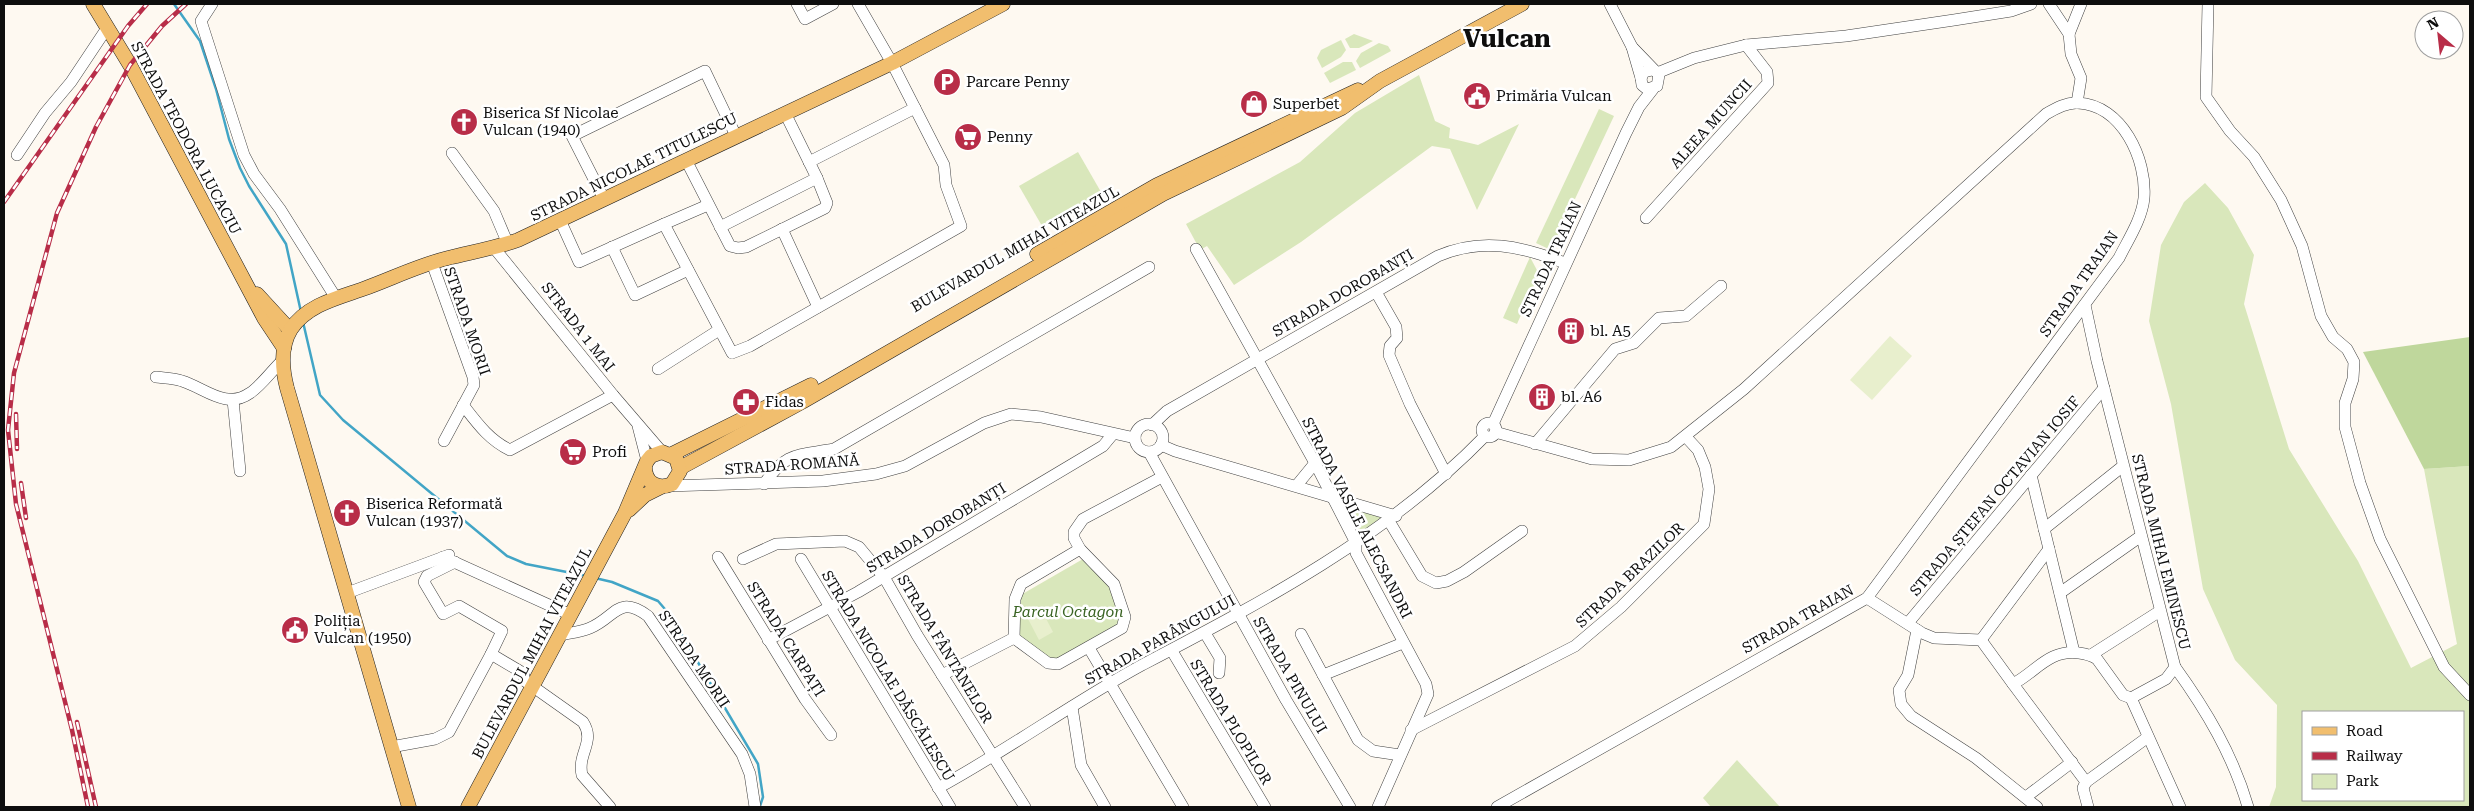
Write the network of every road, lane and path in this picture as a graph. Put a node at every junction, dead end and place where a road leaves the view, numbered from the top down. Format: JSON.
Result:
{"nodes":[{"id":1,"x":93,"y":4,"type":"edge"},
{"id":2,"x":212,"y":4,"type":"edge"},
{"id":3,"x":797,"y":4,"type":"edge"},
{"id":4,"x":833,"y":4,"type":"edge"},
{"id":5,"x":858,"y":4,"type":"edge"},
{"id":6,"x":1003,"y":4,"type":"edge"},
{"id":7,"x":1522,"y":4,"type":"edge"},
{"id":8,"x":1610,"y":4,"type":"edge"},
{"id":9,"x":2031,"y":4,"type":"edge"},
{"id":10,"x":2049,"y":4,"type":"edge"},
{"id":11,"x":2081,"y":4,"type":"edge"},
{"id":12,"x":2208,"y":4,"type":"edge"},
{"id":13,"x":106,"y":28,"type":"junction"},
{"id":14,"x":2069,"y":34,"type":"junction"},
{"id":15,"x":1746,"y":45,"type":"junction"},
{"id":16,"x":1632,"y":47,"type":"junction"},
{"id":17,"x":892,"y":63,"type":"junction"},
{"id":18,"x":1656,"y":78,"type":"junction"},
{"id":19,"x":1641,"y":80,"type":"junction"},
{"id":20,"x":1380,"y":81,"type":"junction"},
{"id":21,"x":2077,"y":102,"type":"junction"},
{"id":22,"x":1639,"y":107,"type":"junction"},
{"id":23,"x":915,"y":108,"type":"junction"},
{"id":24,"x":785,"y":113,"type":"junction"},
{"id":25,"x":736,"y":136,"type":"junction"},
{"id":26,"x":452,"y":153,"type":"dead end"},
{"id":27,"x":17,"y":155,"type":"dead end"},
{"id":28,"x":686,"y":160,"type":"junction"},
{"id":29,"x":809,"y":162,"type":"junction"},
{"id":30,"x":817,"y":178,"type":"junction"},
{"id":31,"x":604,"y":199,"type":"junction"},
{"id":32,"x":708,"y":205,"type":"junction"},
{"id":33,"x":1646,"y":218,"type":"dead end"},
{"id":34,"x":560,"y":220,"type":"junction"},
{"id":35,"x":664,"y":224,"type":"junction"},
{"id":36,"x":720,"y":226,"type":"junction"},
{"id":37,"x":782,"y":230,"type":"junction"},
{"id":38,"x":501,"y":246,"type":"junction"},
{"id":39,"x":612,"y":247,"type":"junction"},
{"id":40,"x":1196,"y":249,"type":"dead end"},
{"id":41,"x":432,"y":263,"type":"junction"},
{"id":42,"x":1565,"y":263,"type":"junction"},
{"id":43,"x":1149,"y":267,"type":"dead end"},
{"id":44,"x":688,"y":270,"type":"junction"},
{"id":45,"x":1721,"y":286,"type":"dead end"},
{"id":46,"x":250,"y":289,"type":"junction"},
{"id":47,"x":1376,"y":292,"type":"junction"},
{"id":48,"x":336,"y":298,"type":"junction"},
{"id":49,"x":2085,"y":305,"type":"junction"},
{"id":50,"x":818,"y":307,"type":"junction"},
{"id":51,"x":298,"y":321,"type":"junction"},
{"id":52,"x":719,"y":330,"type":"junction"},
{"id":53,"x":283,"y":354,"type":"junction"},
{"id":54,"x":1258,"y":359,"type":"junction"},
{"id":55,"x":658,"y":369,"type":"dead end"},
{"id":56,"x":156,"y":377,"type":"dead end"},
{"id":57,"x":2104,"y":388,"type":"junction"},
{"id":58,"x":612,"y":395,"type":"junction"},
{"id":59,"x":233,"y":400,"type":"junction"},
{"id":60,"x":463,"y":405,"type":"junction"},
{"id":61,"x":1152,"y":424,"type":"junction"},
{"id":62,"x":637,"y":425,"type":"junction"},
{"id":63,"x":1491,"y":431,"type":"junction"},
{"id":64,"x":1113,"y":434,"type":"junction"},
{"id":65,"x":1686,"y":437,"type":"junction"},
{"id":66,"x":1135,"y":438,"type":"junction"},
{"id":67,"x":444,"y":441,"type":"dead end"},
{"id":68,"x":1535,"y":444,"type":"junction"},
{"id":69,"x":1162,"y":445,"type":"junction"},
{"id":70,"x":1149,"y":452,"type":"junction"},
{"id":71,"x":667,"y":453,"type":"junction"},
{"id":72,"x":1315,"y":463,"type":"junction"},
{"id":73,"x":646,"y":464,"type":"junction"},
{"id":74,"x":2123,"y":466,"type":"junction"},
{"id":75,"x":240,"y":471,"type":"dead end"},
{"id":76,"x":679,"y":471,"type":"junction"},
{"id":77,"x":1446,"y":474,"type":"junction"},
{"id":78,"x":2031,"y":475,"type":"junction"},
{"id":79,"x":1162,"y":477,"type":"junction"},
{"id":80,"x":764,"y":484,"type":"junction"},
{"id":81,"x":1297,"y":485,"type":"junction"},
{"id":82,"x":664,"y":486,"type":"junction"},
{"id":83,"x":695,"y":486,"type":"junction"},
{"id":84,"x":1333,"y":497,"type":"junction"},
{"id":85,"x":625,"y":513,"type":"junction"},
{"id":86,"x":1392,"y":518,"type":"junction"},
{"id":87,"x":2044,"y":528,"type":"junction"},
{"id":88,"x":1522,"y":531,"type":"dead end"},
{"id":89,"x":2141,"y":536,"type":"junction"},
{"id":90,"x":1356,"y":543,"type":"junction"},
{"id":91,"x":2049,"y":549,"type":"junction"},
{"id":92,"x":1080,"y":550,"type":"junction"},
{"id":93,"x":718,"y":557,"type":"dead end"},
{"id":94,"x":449,"y":558,"type":"junction"},
{"id":95,"x":743,"y":559,"type":"dead end"},
{"id":96,"x":801,"y":559,"type":"dead end"},
{"id":97,"x":884,"y":577,"type":"junction"},
{"id":98,"x":347,"y":593,"type":"junction"},
{"id":99,"x":2060,"y":593,"type":"junction"},
{"id":100,"x":1867,"y":598,"type":"junction"},
{"id":101,"x":829,"y":607,"type":"junction"},
{"id":102,"x":2160,"y":611,"type":"junction"},
{"id":103,"x":571,"y":614,"type":"junction"},
{"id":104,"x":1238,"y":614,"type":"junction"},
{"id":105,"x":1913,"y":626,"type":"junction"},
{"id":106,"x":1205,"y":633,"type":"junction"},
{"id":107,"x":1301,"y":634,"type":"dead end"},
{"id":108,"x":560,"y":635,"type":"junction"},
{"id":109,"x":1014,"y":638,"type":"junction"},
{"id":110,"x":768,"y":640,"type":"junction"},
{"id":111,"x":1980,"y":640,"type":"junction"},
{"id":112,"x":1403,"y":643,"type":"junction"},
{"id":113,"x":1089,"y":648,"type":"junction"},
{"id":114,"x":1172,"y":651,"type":"junction"},
{"id":115,"x":2074,"y":652,"type":"junction"},
{"id":116,"x":491,"y":654,"type":"junction"},
{"id":117,"x":2092,"y":655,"type":"junction"},
{"id":118,"x":2175,"y":667,"type":"junction"},
{"id":119,"x":1219,"y":673,"type":"dead end"},
{"id":120,"x":942,"y":674,"type":"junction"},
{"id":121,"x":1323,"y":676,"type":"junction"},
{"id":122,"x":1110,"y":684,"type":"junction"},
{"id":123,"x":2013,"y":684,"type":"junction"},
{"id":124,"x":533,"y":686,"type":"junction"},
{"id":125,"x":2470,"y":695,"type":"edge"},
{"id":126,"x":2131,"y":698,"type":"junction"},
{"id":127,"x":1072,"y":707,"type":"junction"},
{"id":128,"x":1411,"y":730,"type":"junction"},
{"id":129,"x":830,"y":735,"type":"dead end"},
{"id":130,"x":2148,"y":737,"type":"junction"},
{"id":131,"x":392,"y":748,"type":"junction"},
{"id":132,"x":1400,"y":755,"type":"junction"},
{"id":133,"x":993,"y":756,"type":"junction"},
{"id":134,"x":2072,"y":762,"type":"junction"},
{"id":135,"x":2086,"y":782,"type":"junction"},
{"id":136,"x":938,"y":788,"type":"junction"},
{"id":137,"x":2026,"y":797,"type":"junction"},
{"id":138,"x":410,"y":807,"type":"edge"},
{"id":139,"x":468,"y":807,"type":"edge"},
{"id":140,"x":610,"y":807,"type":"edge"},
{"id":141,"x":755,"y":807,"type":"edge"},
{"id":142,"x":950,"y":807,"type":"edge"},
{"id":143,"x":1025,"y":807,"type":"edge"},
{"id":144,"x":1105,"y":807,"type":"edge"},
{"id":145,"x":1184,"y":807,"type":"edge"},
{"id":146,"x":1265,"y":807,"type":"edge"},
{"id":147,"x":1350,"y":807,"type":"edge"},
{"id":148,"x":1378,"y":807,"type":"edge"},
{"id":149,"x":1497,"y":807,"type":"edge"},
{"id":150,"x":2037,"y":807,"type":"edge"},
{"id":151,"x":2088,"y":807,"type":"edge"},
{"id":152,"x":2180,"y":807,"type":"edge"},
{"id":153,"x":2248,"y":807,"type":"edge"}],
"edges":[{"from":1,"to":13,"type":"main road","name":"STRADA TEODORA LUCACIU"},
{"from":2,"to":48,"type":"street"},
{"from":3,"to":4,"type":"street"},
{"from":5,"to":17,"type":"street"},
{"from":6,"to":17,"type":"main road","name":"STRADA NICOLAE TITULESCU"},
{"from":7,"to":20,"type":"main road","name":"BULEVARDUL MIHAI VITEAZUL"},
{"from":8,"to":16,"type":"street","name":"STRADA TRAIAN"},
{"from":9,"to":15,"type":"street"},
{"from":10,"to":14,"type":"street"},
{"from":11,"to":14,"type":"street"},
{"from":12,"to":125,"type":"street"},
{"from":13,"to":27,"type":"street"},
{"from":13,"to":46,"type":"main road","name":"STRADA TEODORA LUCACIU"},
{"from":14,"to":21,"type":"street"},
{"from":15,"to":18,"type":"street"},
{"from":15,"to":33,"type":"street","name":"ALEEA MUNCII"},
{"from":16,"to":18,"type":"street","name":"STRADA TRAIAN"},
{"from":16,"to":19,"type":"street","name":"STRADA TRAIAN"},
{"from":17,"to":23,"type":"street"},
{"from":17,"to":24,"type":"main road","name":"STRADA NICOLAE TITULESCU"},
{"from":18,"to":19,"type":"street"},
{"from":18,"to":19,"type":"street"},
{"from":18,"to":22,"type":"street","name":"STRADA TRAIAN"},
{"from":19,"to":22,"type":"street","name":"STRADA TRAIAN"},
{"from":20,"to":71,"type":"main road","name":"BULEVARDUL MIHAI VITEAZUL"},
{"from":20,"to":76,"type":"main road","name":"BULEVARDUL MIHAI VITEAZUL"},
{"from":21,"to":49,"type":"street","name":"STRADA TRAIAN"},
{"from":21,"to":65,"type":"street"},
{"from":22,"to":42,"type":"street","name":"STRADA TRAIAN"},
{"from":23,"to":29,"type":"street"},
{"from":23,"to":50,"type":"street"},
{"from":24,"to":25,"type":"main road","name":"STRADA NICOLAE TITULESCU"},
{"from":24,"to":29,"type":"street"},
{"from":25,"to":28,"type":"main road","name":"STRADA NICOLAE TITULESCU"},
{"from":25,"to":31,"type":"street"},
{"from":26,"to":38,"type":"street","name":"STRADA 1 MAI"},
{"from":28,"to":31,"type":"main road","name":"STRADA NICOLAE TITULESCU"},
{"from":28,"to":32,"type":"street"},
{"from":29,"to":30,"type":"street"},
{"from":30,"to":36,"type":"street"},
{"from":30,"to":37,"type":"street"},
{"from":31,"to":34,"type":"main road","name":"STRADA NICOLAE TITULESCU"},
{"from":32,"to":35,"type":"street"},
{"from":32,"to":36,"type":"street"},
{"from":34,"to":38,"type":"main road","name":"STRADA NICOLAE TITULESCU"},
{"from":34,"to":39,"type":"street"},
{"from":35,"to":39,"type":"street"},
{"from":35,"to":44,"type":"street"},
{"from":36,"to":37,"type":"street"},
{"from":37,"to":50,"type":"street"},
{"from":38,"to":41,"type":"main road","name":"STRADA NICOLAE TITULESCU"},
{"from":38,"to":58,"type":"street","name":"STRADA 1 MAI"},
{"from":39,"to":44,"type":"street"},
{"from":40,"to":54,"type":"street","name":"STRADA VASILE ALECSANDRI"},
{"from":41,"to":48,"type":"main road","name":"STRADA NICOLAE TITULESCU"},
{"from":41,"to":60,"type":"street","name":"STRADA MORII"},
{"from":42,"to":47,"type":"street","name":"STRADA DOROBANȚI"},
{"from":42,"to":63,"type":"street","name":"STRADA TRAIAN"},
{"from":43,"to":80,"type":"street"},
{"from":44,"to":52,"type":"street"},
{"from":45,"to":68,"type":"street"},
{"from":46,"to":51,"type":"main road","name":"STRADA TEODORA LUCACIU"},
{"from":46,"to":53,"type":"main road","name":"STRADA TEODORA LUCACIU"},
{"from":47,"to":54,"type":"street","name":"STRADA DOROBANȚI"},
{"from":47,"to":77,"type":"street"},
{"from":48,"to":51,"type":"main road","name":"STRADA NICOLAE TITULESCU"},
{"from":49,"to":57,"type":"street","name":"STRADA MIHAI EMINESCU"},
{"from":49,"to":100,"type":"street","name":"STRADA TRAIAN"},
{"from":50,"to":52,"type":"street"},
{"from":51,"to":53,"type":"main road"},
{"from":52,"to":55,"type":"street"},
{"from":53,"to":59,"type":"street"},
{"from":53,"to":98,"type":"main road"},
{"from":54,"to":61,"type":"street","name":"STRADA DOROBANȚI"},
{"from":54,"to":72,"type":"street","name":"STRADA VASILE ALECSANDRI"},
{"from":56,"to":59,"type":"street"},
{"from":57,"to":74,"type":"street","name":"STRADA MIHAI EMINESCU"},
{"from":57,"to":78,"type":"street","name":"STRADA ȘTEFAN OCTAVIAN IOSIF"},
{"from":58,"to":60,"type":"street"},
{"from":58,"to":62,"type":"street","name":"STRADA 1 MAI"},
{"from":59,"to":75,"type":"street"},
{"from":60,"to":67,"type":"street","name":"STRADA MORII"},
{"from":61,"to":66,"type":"street"},
{"from":61,"to":69,"type":"street"},
{"from":62,"to":71,"type":"street","name":"STRADA 1 MAI"},
{"from":62,"to":73,"type":"street","name":"STRADA 1 MAI"},
{"from":63,"to":68,"type":"street"},
{"from":63,"to":77,"type":"street","name":"STRADA TRAIAN"},
{"from":64,"to":66,"type":"street","name":"STRADA ROMANĂ"},
{"from":64,"to":80,"type":"street","name":"STRADA ROMANĂ"},
{"from":64,"to":97,"type":"street","name":"STRADA DOROBANȚI"},
{"from":65,"to":68,"type":"street"},
{"from":65,"to":128,"type":"street","name":"STRADA BRAZILOR"},
{"from":66,"to":70,"type":"street"},
{"from":69,"to":70,"type":"street"},
{"from":69,"to":81,"type":"street"},
{"from":70,"to":79,"type":"street","name":"STRADA PINULUI"},
{"from":71,"to":73,"type":"main road"},
{"from":71,"to":76,"type":"main road"},
{"from":72,"to":81,"type":"street"},
{"from":72,"to":84,"type":"street","name":"STRADA VASILE ALECSANDRI"},
{"from":73,"to":82,"type":"main road"},
{"from":73,"to":85,"type":"main road","name":"BULEVARDUL MIHAI VITEAZUL"},
{"from":74,"to":87,"type":"street"},
{"from":74,"to":89,"type":"street","name":"STRADA MIHAI EMINESCU"},
{"from":76,"to":82,"type":"main road"},
{"from":76,"to":83,"type":"street"},
{"from":77,"to":86,"type":"street","name":"STRADA TRAIAN"},
{"from":78,"to":87,"type":"street"},
{"from":78,"to":105,"type":"street","name":"STRADA ȘTEFAN OCTAVIAN IOSIF"},
{"from":79,"to":92,"type":"street"},
{"from":79,"to":104,"type":"street","name":"STRADA PINULUI"},
{"from":80,"to":83,"type":"street","name":"STRADA ROMANĂ"},
{"from":81,"to":84,"type":"street"},
{"from":82,"to":83,"type":"street","name":"STRADA ROMANĂ"},
{"from":82,"to":85,"type":"main road","name":"BULEVARDUL MIHAI VITEAZUL"},
{"from":84,"to":86,"type":"street"},
{"from":84,"to":90,"type":"street","name":"STRADA VASILE ALECSANDRI"},
{"from":85,"to":103,"type":"main road","name":"BULEVARDUL MIHAI VITEAZUL"},
{"from":86,"to":88,"type":"street"},
{"from":86,"to":90,"type":"street","name":"STRADA PARÂNGULUI"},
{"from":87,"to":91,"type":"street"},
{"from":89,"to":99,"type":"street"},
{"from":89,"to":102,"type":"street","name":"STRADA MIHAI EMINESCU"},
{"from":90,"to":104,"type":"street","name":"STRADA PARÂNGULUI"},
{"from":90,"to":112,"type":"street","name":"STRADA VASILE ALECSANDRI"},
{"from":91,"to":99,"type":"street"},
{"from":91,"to":111,"type":"street"},
{"from":92,"to":109,"type":"street"},
{"from":92,"to":113,"type":"street"},
{"from":93,"to":110,"type":"street","name":"STRADA CARPAȚI"},
{"from":94,"to":98,"type":"street"},
{"from":94,"to":103,"type":"street"},
{"from":94,"to":116,"type":"street"},
{"from":95,"to":97,"type":"street","name":"STRADA FÂNTÂNELOR"},
{"from":96,"to":101,"type":"street","name":"STRADA NICOLAE DĂSCĂLESCU"},
{"from":97,"to":101,"type":"street","name":"STRADA DOROBANȚI"},
{"from":97,"to":120,"type":"street","name":"STRADA FÂNTÂNELOR"},
{"from":98,"to":131,"type":"main road"},
{"from":99,"to":115,"type":"street"},
{"from":100,"to":105,"type":"street"},
{"from":100,"to":149,"type":"street","name":"STRADA TRAIAN"},
{"from":101,"to":110,"type":"street","name":"STRADA DOROBANȚI"},
{"from":101,"to":136,"type":"street","name":"STRADA NICOLAE DĂSCĂLESCU"},
{"from":102,"to":117,"type":"street"},
{"from":102,"to":118,"type":"street","name":"STRADA MIHAI EMINESCU"},
{"from":103,"to":108,"type":"main road","name":"BULEVARDUL MIHAI VITEAZUL"},
{"from":104,"to":106,"type":"street","name":"STRADA PARÂNGULUI"},
{"from":104,"to":147,"type":"street","name":"STRADA PINULUI"},
{"from":105,"to":111,"type":"street"},
{"from":105,"to":137,"type":"street"},
{"from":106,"to":114,"type":"street","name":"STRADA PARÂNGULUI"},
{"from":106,"to":119,"type":"street"},
{"from":107,"to":121,"type":"street"},
{"from":108,"to":124,"type":"main road","name":"BULEVARDUL MIHAI VITEAZUL"},
{"from":108,"to":141,"type":"street","name":"STRADA MORII"},
{"from":109,"to":113,"type":"street"},
{"from":109,"to":120,"type":"street"},
{"from":110,"to":129,"type":"street","name":"STRADA CARPAȚI"},
{"from":111,"to":123,"type":"street"},
{"from":112,"to":121,"type":"street"},
{"from":112,"to":128,"type":"street","name":"STRADA VASILE ALECSANDRI"},
{"from":113,"to":122,"type":"street"},
{"from":114,"to":122,"type":"street","name":"STRADA PARÂNGULUI"},
{"from":114,"to":146,"type":"street","name":"STRADA PLOPILOR"},
{"from":115,"to":117,"type":"street"},
{"from":115,"to":123,"type":"street"},
{"from":116,"to":124,"type":"street"},
{"from":116,"to":131,"type":"street"},
{"from":117,"to":126,"type":"street"},
{"from":118,"to":126,"type":"street","name":"STRADA MIHAI EMINESCU"},
{"from":118,"to":153,"type":"street"},
{"from":120,"to":133,"type":"street","name":"STRADA FÂNTÂNELOR"},
{"from":121,"to":132,"type":"street"},
{"from":122,"to":127,"type":"street","name":"STRADA PARÂNGULUI"},
{"from":122,"to":145,"type":"street"},
{"from":123,"to":134,"type":"street"},
{"from":124,"to":139,"type":"main road","name":"BULEVARDUL MIHAI VITEAZUL"},
{"from":124,"to":140,"type":"street"},
{"from":126,"to":130,"type":"street"},
{"from":127,"to":133,"type":"street","name":"STRADA PARÂNGULUI"},
{"from":127,"to":144,"type":"street"},
{"from":128,"to":132,"type":"street","name":"STRADA VASILE ALECSANDRI"},
{"from":130,"to":135,"type":"street"},
{"from":130,"to":152,"type":"street"},
{"from":131,"to":138,"type":"main road"},
{"from":132,"to":148,"type":"street","name":"STRADA VASILE ALECSANDRI"},
{"from":133,"to":136,"type":"street","name":"STRADA PARÂNGULUI"},
{"from":133,"to":143,"type":"street","name":"STRADA FÂNTÂNELOR"},
{"from":134,"to":135,"type":"street"},
{"from":134,"to":137,"type":"street"},
{"from":135,"to":151,"type":"street"},
{"from":136,"to":142,"type":"street","name":"STRADA NICOLAE DĂSCĂLESCU"},
{"from":137,"to":150,"type":"street"}]}
